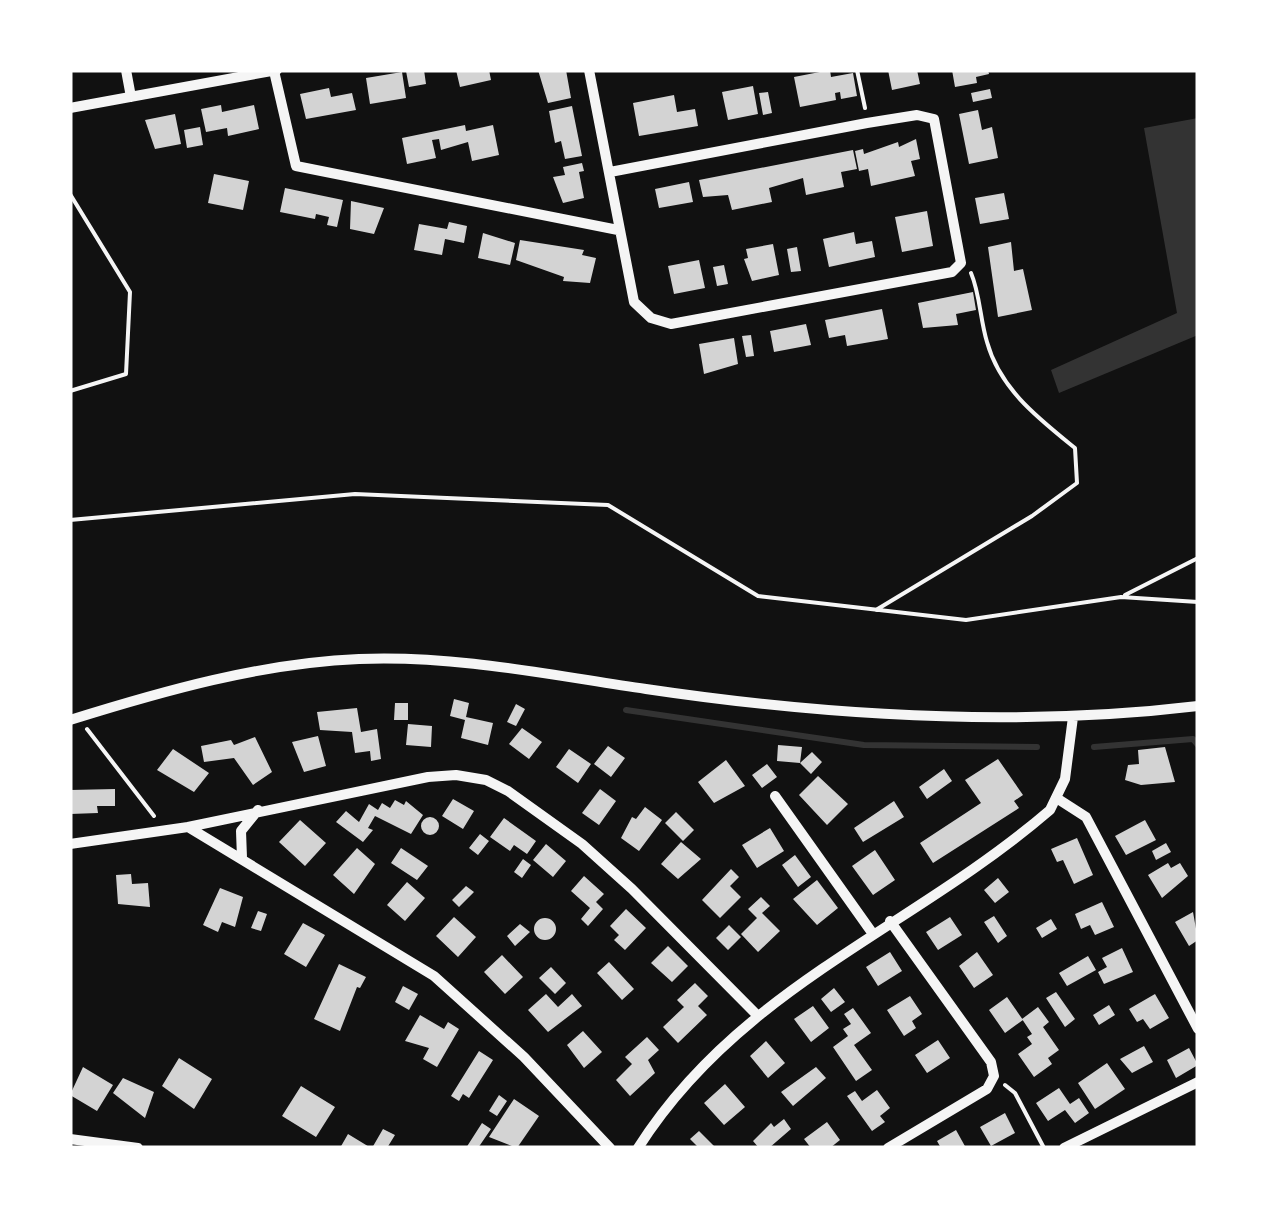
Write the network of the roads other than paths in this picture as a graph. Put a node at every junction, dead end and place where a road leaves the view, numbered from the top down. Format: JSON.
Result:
{"nodes":[{"id":1,"x":126,"y":70,"type":"edge"},
{"id":2,"x":276,"y":70,"type":"edge"},
{"id":3,"x":590,"y":70,"type":"edge"},
{"id":4,"x":131,"y":97,"type":"junction"},
{"id":5,"x":70,"y":108,"type":"edge"},
{"id":6,"x":610,"y":172,"type":"junction"},
{"id":7,"x":618,"y":230,"type":"junction"},
{"id":8,"x":1198,"y":706,"type":"edge"},
{"id":9,"x":1073,"y":717,"type":"junction"},
{"id":10,"x":74,"y":718,"type":"edge"},
{"id":11,"x":775,"y":796,"type":"dead end"},
{"id":12,"x":1058,"y":799,"type":"junction"},
{"id":13,"x":259,"y":810,"type":"junction"},
{"id":14,"x":188,"y":827,"type":"junction"},
{"id":15,"x":70,"y":844,"type":"edge"},
{"id":16,"x":242,"y":858,"type":"junction"},
{"id":17,"x":890,"y":921,"type":"junction"},
{"id":18,"x":873,"y":934,"type":"junction"},
{"id":19,"x":756,"y":1013,"type":"junction"},
{"id":20,"x":1198,"y":1029,"type":"edge"},
{"id":21,"x":1198,"y":1082,"type":"edge"},
{"id":22,"x":70,"y":1139,"type":"edge"},
{"id":23,"x":138,"y":1148,"type":"edge"},
{"id":24,"x":610,"y":1148,"type":"edge"},
{"id":25,"x":638,"y":1148,"type":"edge"},
{"id":26,"x":888,"y":1148,"type":"edge"},
{"id":27,"x":1064,"y":1148,"type":"edge"}],
"edges":[{"from":1,"to":4,"type":"street"},
{"from":2,"to":4,"type":"street"},
{"from":2,"to":7,"type":"street"},
{"from":3,"to":6,"type":"street"},
{"from":4,"to":5,"type":"street"},
{"from":6,"to":7,"type":"street"},
{"from":6,"to":7,"type":"street"},
{"from":8,"to":9,"type":"street"},
{"from":9,"to":10,"type":"street"},
{"from":9,"to":12,"type":"street"},
{"from":11,"to":18,"type":"street"},
{"from":12,"to":17,"type":"street"},
{"from":12,"to":20,"type":"street"},
{"from":13,"to":14,"type":"street"},
{"from":13,"to":16,"type":"street"},
{"from":13,"to":19,"type":"street"},
{"from":14,"to":15,"type":"street"},
{"from":14,"to":16,"type":"street"},
{"from":16,"to":24,"type":"street"},
{"from":17,"to":18,"type":"street"},
{"from":17,"to":26,"type":"street"},
{"from":18,"to":19,"type":"street"},
{"from":19,"to":25,"type":"street"},
{"from":21,"to":27,"type":"street"},
{"from":22,"to":23,"type":"street"}]}
